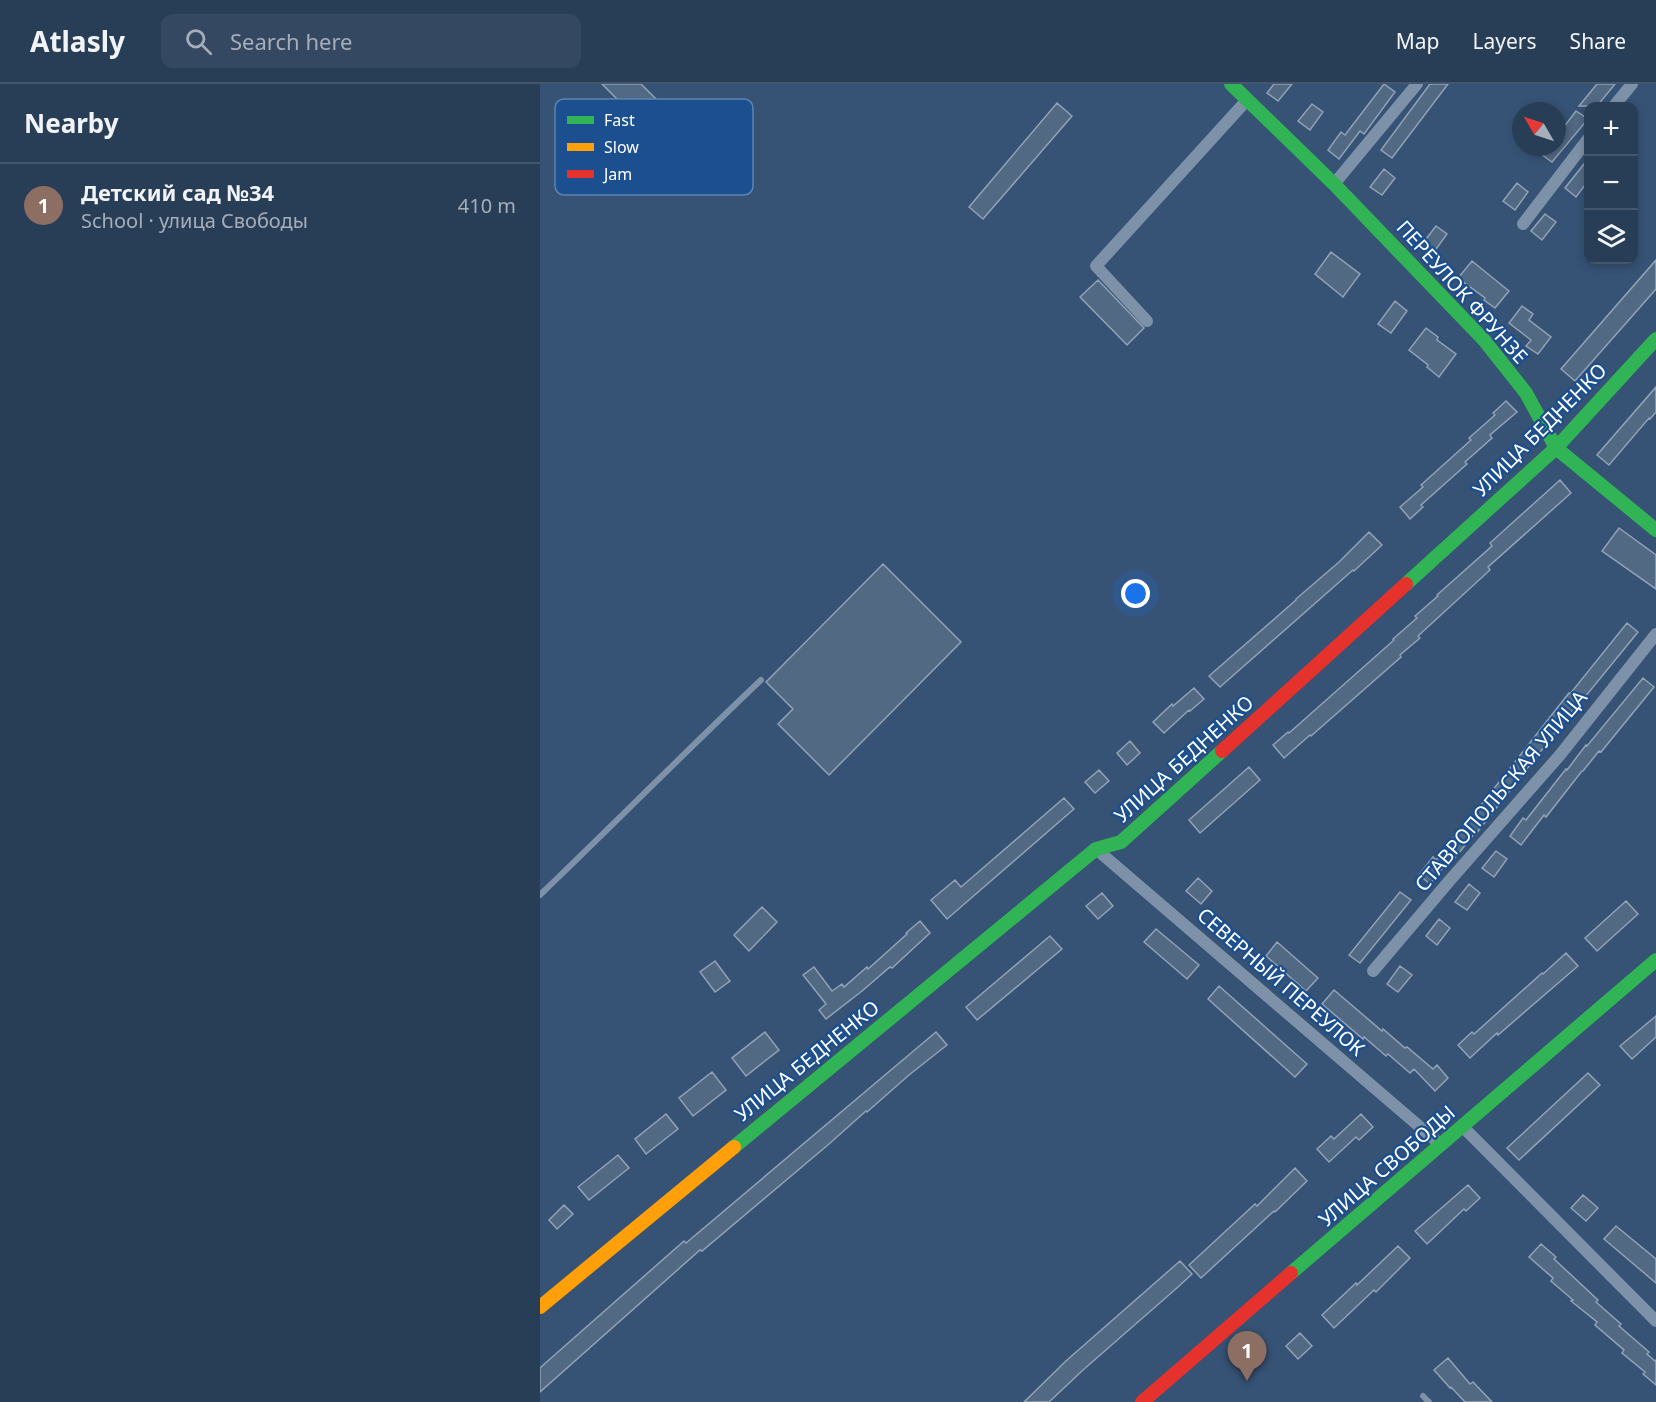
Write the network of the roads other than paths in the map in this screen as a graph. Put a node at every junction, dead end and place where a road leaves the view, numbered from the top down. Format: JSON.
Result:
{"nodes":[{"id":1,"x":1231,"y":84,"type":"edge"},
{"id":2,"x":1417,"y":84,"type":"edge"},
{"id":3,"x":1632,"y":84,"type":"edge"},
{"id":4,"x":1247,"y":100,"type":"junction"},
{"id":5,"x":1617,"y":102,"type":"edge"},
{"id":6,"x":1584,"y":144,"type":"edge"},
{"id":7,"x":1334,"y":184,"type":"junction"},
{"id":8,"x":1523,"y":224,"type":"dead end"},
{"id":9,"x":1147,"y":321,"type":"dead end"},
{"id":10,"x":1656,"y":339,"type":"edge"},
{"id":11,"x":1556,"y":448,"type":"junction"},
{"id":12,"x":1656,"y":530,"type":"edge"},
{"id":13,"x":1656,"y":634,"type":"edge"},
{"id":14,"x":761,"y":680,"type":"dead end"},
{"id":15,"x":1096,"y":849,"type":"junction"},
{"id":16,"x":540,"y":896,"type":"edge"},
{"id":17,"x":1656,"y":960,"type":"edge"},
{"id":18,"x":1373,"y":971,"type":"dead end"},
{"id":19,"x":1463,"y":1126,"type":"junction"},
{"id":20,"x":1441,"y":1145,"type":"junction"},
{"id":21,"x":540,"y":1307,"type":"edge"},
{"id":22,"x":1656,"y":1321,"type":"edge"},
{"id":23,"x":1424,"y":1396,"type":"dead end"},
{"id":24,"x":1142,"y":1402,"type":"edge"},
{"id":25,"x":1429,"y":1402,"type":"edge"}],
"edges":[{"from":1,"to":4,"type":"street","name":"ПЕРЕУЛОК ФРУНЗЕ"},
{"from":2,"to":7,"type":"street"},
{"from":3,"to":5,"type":"street"},
{"from":4,"to":7,"type":"street","name":"ПЕРЕУЛОК ФРУНЗЕ"},
{"from":4,"to":9,"type":"street"},
{"from":6,"to":8,"type":"street"},
{"from":7,"to":11,"type":"street","name":"ПЕРЕУЛОК ФРУНЗЕ"},
{"from":10,"to":11,"type":"street","name":"УЛИЦА БЕДНЕНКО"},
{"from":11,"to":12,"type":"street","name":"ПЕРЕУЛОК ФРУНЗЕ"},
{"from":11,"to":15,"type":"street","name":"УЛИЦА БЕДНЕНКО"},
{"from":13,"to":18,"type":"street","name":"СТАВРОПОЛЬСКАЯ УЛИЦА"},
{"from":14,"to":16,"type":"lane"},
{"from":15,"to":20,"type":"street","name":"СЕВЕРНЫЙ ПЕРЕУЛОК"},
{"from":15,"to":21,"type":"street","name":"УЛИЦА БЕДНЕНКО"},
{"from":17,"to":19,"type":"street","name":"УЛИЦА СВОБОДЫ"},
{"from":19,"to":20,"type":"street","name":"УЛИЦА СВОБОДЫ"},
{"from":19,"to":22,"type":"street"},
{"from":20,"to":24,"type":"street","name":"УЛИЦА СВОБОДЫ"},
{"from":23,"to":25,"type":"lane"}]}
